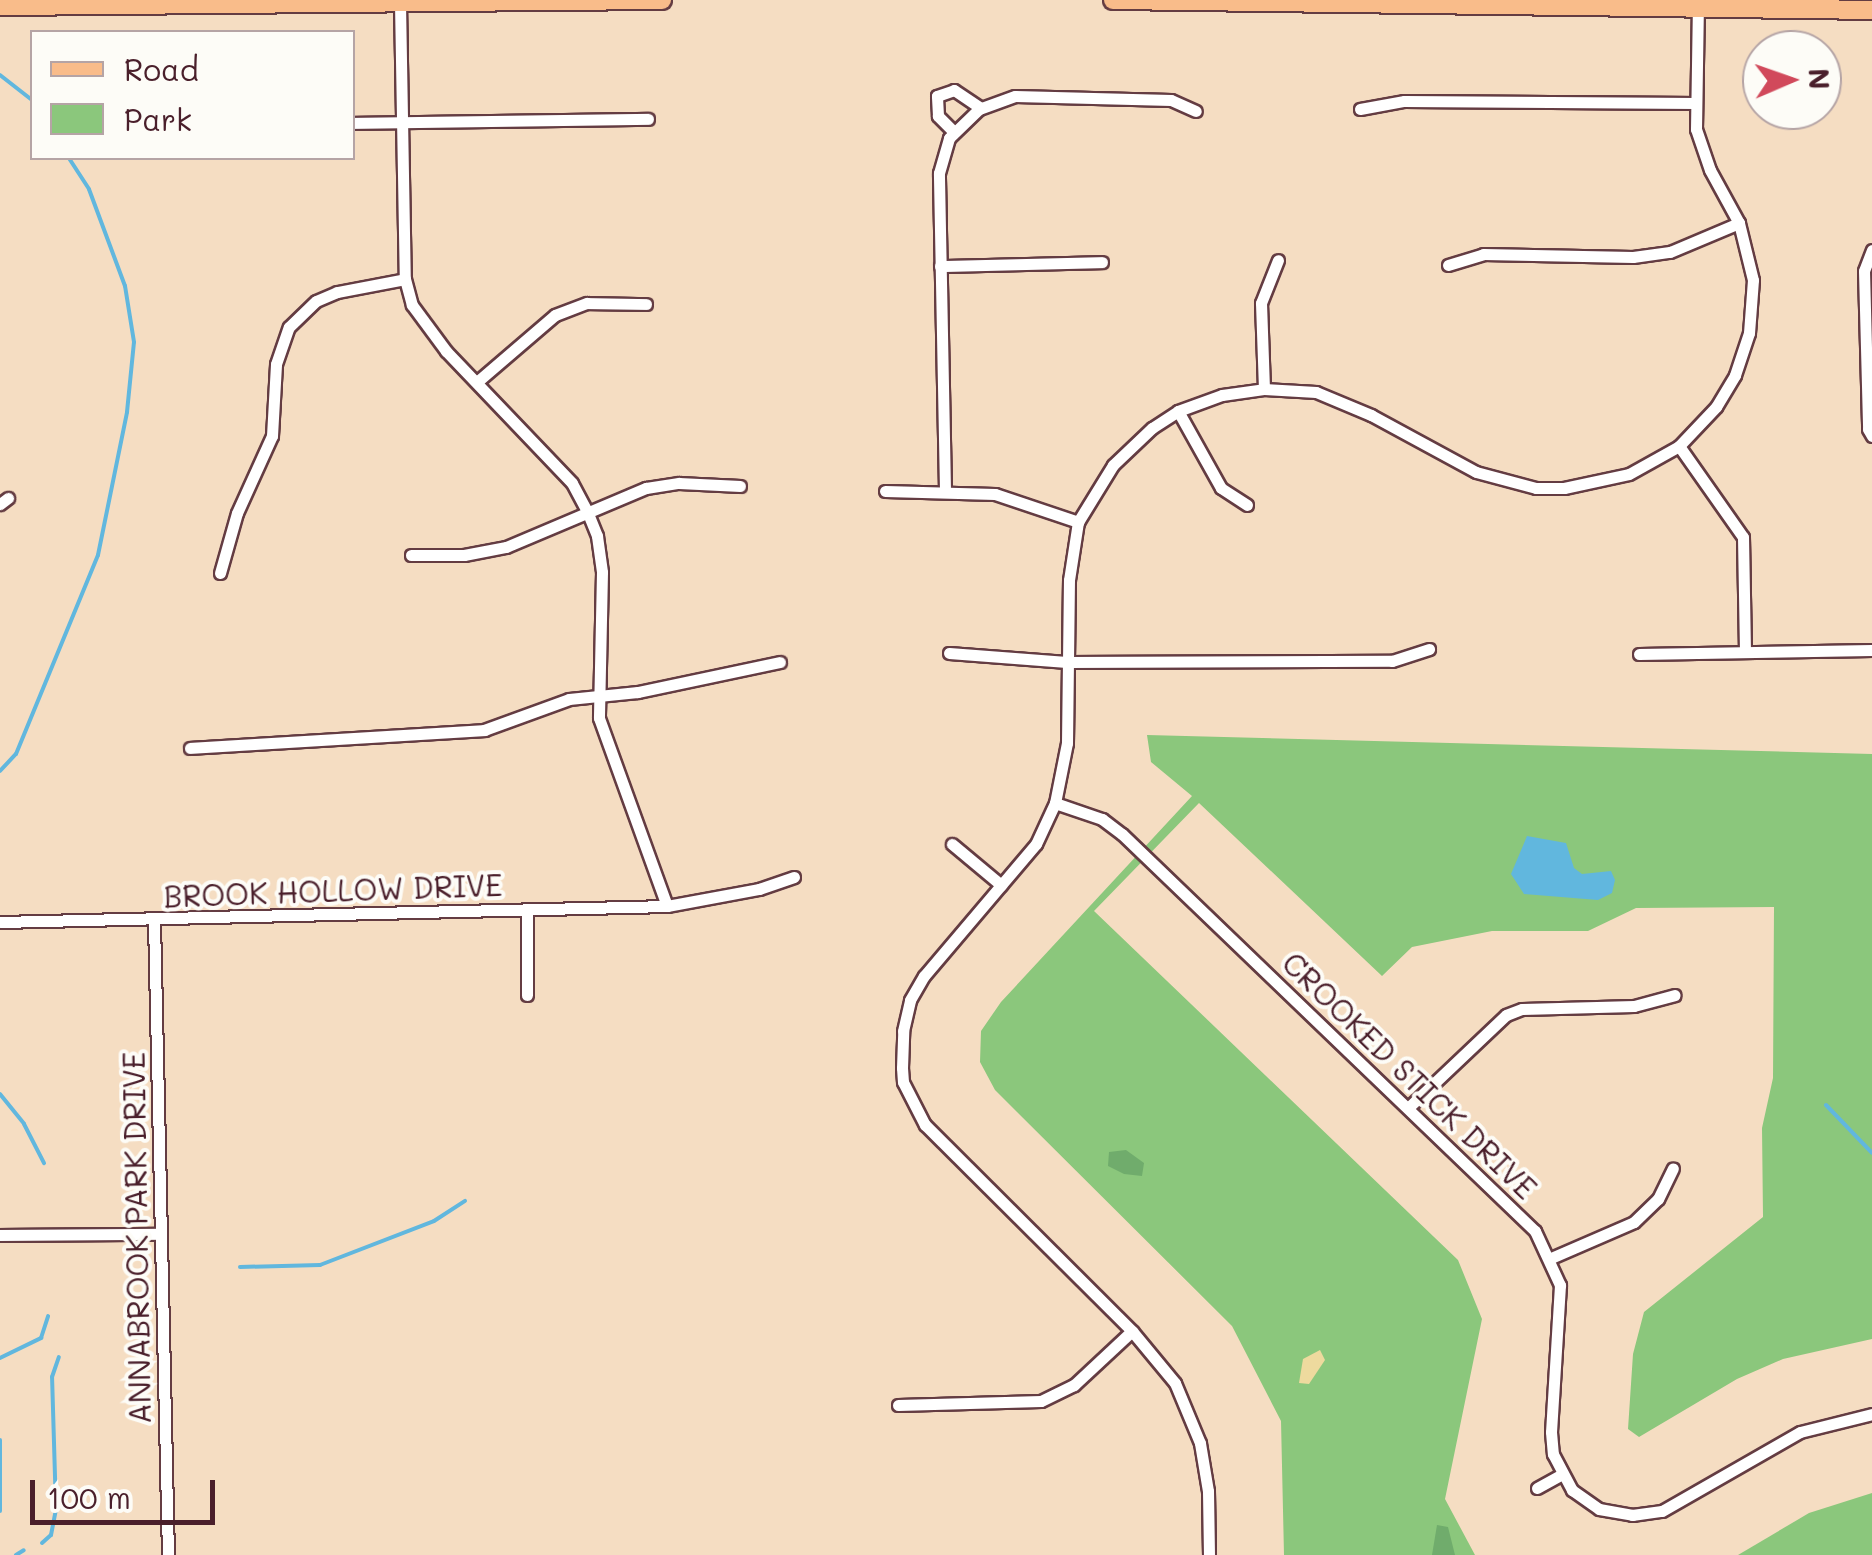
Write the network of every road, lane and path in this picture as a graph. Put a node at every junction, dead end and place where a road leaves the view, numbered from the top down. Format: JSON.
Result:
{"nodes":[{"id":1,"x":662,"y":0,"type":"edge"},
{"id":2,"x":1114,"y":0,"type":"edge"},
{"id":3,"x":576,"y":1,"type":"edge"},
{"id":4,"x":400,"y":3,"type":"junction"},
{"id":5,"x":1698,"y":4,"type":"edge"},
{"id":6,"x":0,"y":6,"type":"edge"},
{"id":7,"x":1872,"y":10,"type":"edge"},
{"id":8,"x":1696,"y":102,"type":"junction"},
{"id":9,"x":982,"y":108,"type":"junction"},
{"id":10,"x":1360,"y":109,"type":"dead end"},
{"id":11,"x":1196,"y":111,"type":"dead end"},
{"id":12,"x":648,"y":119,"type":"dead end"},
{"id":13,"x":402,"y":122,"type":"junction"},
{"id":14,"x":355,"y":123,"type":"edge"},
{"id":15,"x":954,"y":132,"type":"junction"},
{"id":16,"x":1739,"y":223,"type":"junction"},
{"id":17,"x":1872,"y":250,"type":"edge"},
{"id":18,"x":1278,"y":260,"type":"dead end"},
{"id":19,"x":1102,"y":262,"type":"dead end"},
{"id":20,"x":1448,"y":265,"type":"dead end"},
{"id":21,"x":940,"y":266,"type":"junction"},
{"id":22,"x":405,"y":279,"type":"junction"},
{"id":23,"x":646,"y":304,"type":"dead end"},
{"id":24,"x":478,"y":380,"type":"junction"},
{"id":25,"x":1264,"y":389,"type":"junction"},
{"id":26,"x":1178,"y":411,"type":"junction"},
{"id":27,"x":1872,"y":436,"type":"edge"},
{"id":28,"x":1679,"y":446,"type":"junction"},
{"id":29,"x":740,"y":486,"type":"dead end"},
{"id":30,"x":885,"y":490,"type":"dead end"},
{"id":31,"x":945,"y":490,"type":"junction"},
{"id":32,"x":1247,"y":505,"type":"dead end"},
{"id":33,"x":587,"y":511,"type":"junction"},
{"id":34,"x":1078,"y":522,"type":"junction"},
{"id":35,"x":411,"y":555,"type":"dead end"},
{"id":36,"x":220,"y":573,"type":"dead end"},
{"id":37,"x":1429,"y":648,"type":"dead end"},
{"id":38,"x":1745,"y":649,"type":"junction"},
{"id":39,"x":1872,"y":650,"type":"edge"},
{"id":40,"x":948,"y":653,"type":"dead end"},
{"id":41,"x":1639,"y":654,"type":"dead end"},
{"id":42,"x":780,"y":662,"type":"dead end"},
{"id":43,"x":1067,"y":662,"type":"junction"},
{"id":44,"x":597,"y":696,"type":"junction"},
{"id":45,"x":190,"y":748,"type":"dead end"},
{"id":46,"x":1055,"y":804,"type":"junction"},
{"id":47,"x":952,"y":844,"type":"dead end"},
{"id":48,"x":794,"y":877,"type":"dead end"},
{"id":49,"x":1001,"y":885,"type":"junction"},
{"id":50,"x":666,"y":906,"type":"junction"},
{"id":51,"x":527,"y":909,"type":"junction"},
{"id":52,"x":154,"y":920,"type":"junction"},
{"id":53,"x":0,"y":922,"type":"edge"},
{"id":54,"x":527,"y":995,"type":"dead end"},
{"id":55,"x":1676,"y":995,"type":"dead end"},
{"id":56,"x":1410,"y":1106,"type":"junction"},
{"id":57,"x":1673,"y":1168,"type":"dead end"},
{"id":58,"x":160,"y":1234,"type":"junction"},
{"id":59,"x":0,"y":1235,"type":"edge"},
{"id":60,"x":1551,"y":1258,"type":"junction"},
{"id":61,"x":1132,"y":1331,"type":"junction"},
{"id":62,"x":898,"y":1406,"type":"dead end"},
{"id":63,"x":1872,"y":1414,"type":"edge"},
{"id":64,"x":1562,"y":1474,"type":"junction"},
{"id":65,"x":1537,"y":1488,"type":"dead end"},
{"id":66,"x":168,"y":1555,"type":"edge"},
{"id":67,"x":1209,"y":1555,"type":"edge"}],
"edges":[{"from":1,"to":3,"type":"main road"},
{"from":2,"to":5,"type":"main road"},
{"from":3,"to":4,"type":"main road"},
{"from":4,"to":6,"type":"main road"},
{"from":4,"to":13,"type":"street"},
{"from":5,"to":7,"type":"main road"},
{"from":5,"to":8,"type":"street"},
{"from":8,"to":10,"type":"street"},
{"from":8,"to":16,"type":"street"},
{"from":9,"to":11,"type":"street"},
{"from":9,"to":15,"type":"street"},
{"from":9,"to":15,"type":"street"},
{"from":12,"to":13,"type":"street"},
{"from":13,"to":14,"type":"street"},
{"from":13,"to":22,"type":"street"},
{"from":15,"to":21,"type":"street"},
{"from":16,"to":20,"type":"street"},
{"from":16,"to":28,"type":"street"},
{"from":17,"to":27,"type":"street"},
{"from":18,"to":25,"type":"street"},
{"from":19,"to":21,"type":"street"},
{"from":21,"to":31,"type":"street"},
{"from":22,"to":24,"type":"street"},
{"from":22,"to":36,"type":"street"},
{"from":23,"to":24,"type":"street"},
{"from":24,"to":33,"type":"street"},
{"from":25,"to":26,"type":"street"},
{"from":25,"to":28,"type":"street"},
{"from":26,"to":32,"type":"street"},
{"from":26,"to":34,"type":"street"},
{"from":28,"to":38,"type":"street"},
{"from":29,"to":33,"type":"street"},
{"from":30,"to":31,"type":"street"},
{"from":31,"to":34,"type":"street"},
{"from":33,"to":35,"type":"street"},
{"from":33,"to":44,"type":"street"},
{"from":34,"to":43,"type":"street"},
{"from":37,"to":43,"type":"street"},
{"from":38,"to":39,"type":"street"},
{"from":38,"to":41,"type":"street"},
{"from":40,"to":43,"type":"street"},
{"from":42,"to":44,"type":"street"},
{"from":43,"to":46,"type":"street"},
{"from":44,"to":45,"type":"street"},
{"from":44,"to":50,"type":"street"},
{"from":46,"to":49,"type":"street"},
{"from":46,"to":56,"type":"street","name":"CROOKED STICK DRIVE"},
{"from":47,"to":49,"type":"street"},
{"from":48,"to":50,"type":"street","name":"BROOK HOLLOW DRIVE"},
{"from":49,"to":61,"type":"street"},
{"from":50,"to":51,"type":"street","name":"BROOK HOLLOW DRIVE"},
{"from":51,"to":52,"type":"street","name":"BROOK HOLLOW DRIVE"},
{"from":51,"to":54,"type":"street"},
{"from":52,"to":53,"type":"street","name":"BROOK HOLLOW DRIVE"},
{"from":52,"to":58,"type":"street","name":"ANNABROOK PARK DRIVE"},
{"from":55,"to":56,"type":"street"},
{"from":56,"to":60,"type":"street","name":"CROOKED STICK DRIVE"},
{"from":57,"to":60,"type":"street"},
{"from":58,"to":59,"type":"street"},
{"from":58,"to":66,"type":"street","name":"ANNABROOK PARK DRIVE"},
{"from":60,"to":64,"type":"street","name":"CROOKED STICK DRIVE"},
{"from":61,"to":62,"type":"street"},
{"from":61,"to":67,"type":"street"},
{"from":63,"to":64,"type":"street"},
{"from":64,"to":65,"type":"street"}]}
